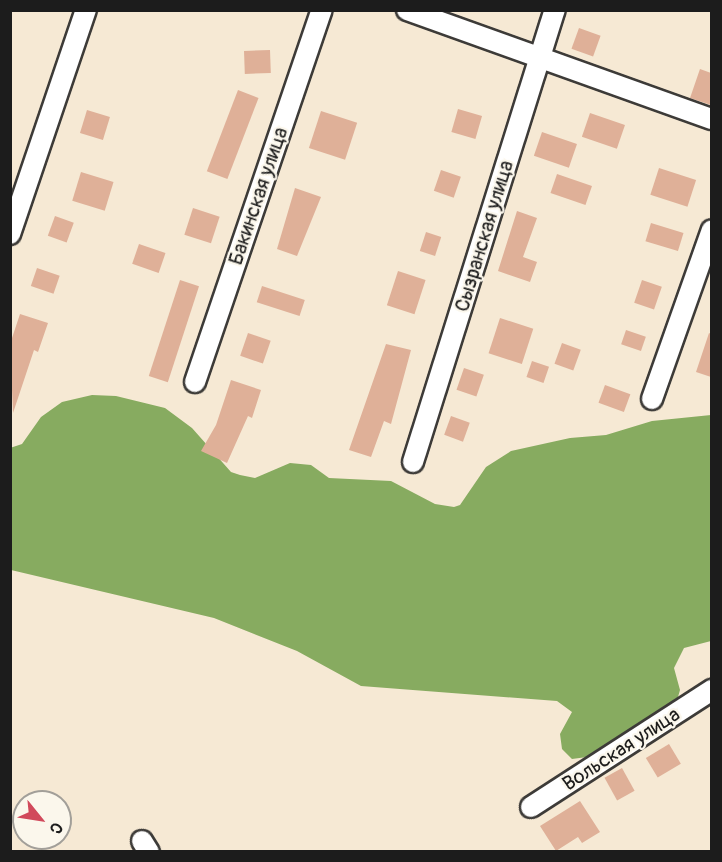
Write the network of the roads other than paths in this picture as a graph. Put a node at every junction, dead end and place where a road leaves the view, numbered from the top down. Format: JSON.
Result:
{"nodes":[{"id":1,"x":86,"y":10,"type":"edge"},
{"id":2,"x":322,"y":10,"type":"edge"},
{"id":3,"x":407,"y":10,"type":"edge"},
{"id":4,"x":555,"y":10,"type":"edge"},
{"id":5,"x":541,"y":56,"type":"junction"},
{"id":6,"x":711,"y":119,"type":"edge"},
{"id":7,"x":711,"y":230,"type":"edge"},
{"id":8,"x":10,"y":234,"type":"edge"},
{"id":9,"x":195,"y":382,"type":"dead end"},
{"id":10,"x":652,"y":399,"type":"dead end"},
{"id":11,"x":413,"y":462,"type":"dead end"},
{"id":12,"x":711,"y":690,"type":"edge"},
{"id":13,"x":531,"y":807,"type":"dead end"}],
"edges":[{"from":1,"to":8,"type":"street"},
{"from":2,"to":9,"type":"street","name":"Бакинская улица"},
{"from":3,"to":5,"type":"street"},
{"from":4,"to":5,"type":"street","name":"Сызранская улица"},
{"from":5,"to":6,"type":"street"},
{"from":5,"to":11,"type":"street","name":"Сызранская улица"},
{"from":7,"to":10,"type":"street"},
{"from":12,"to":13,"type":"street","name":"Вольская улица"}]}
